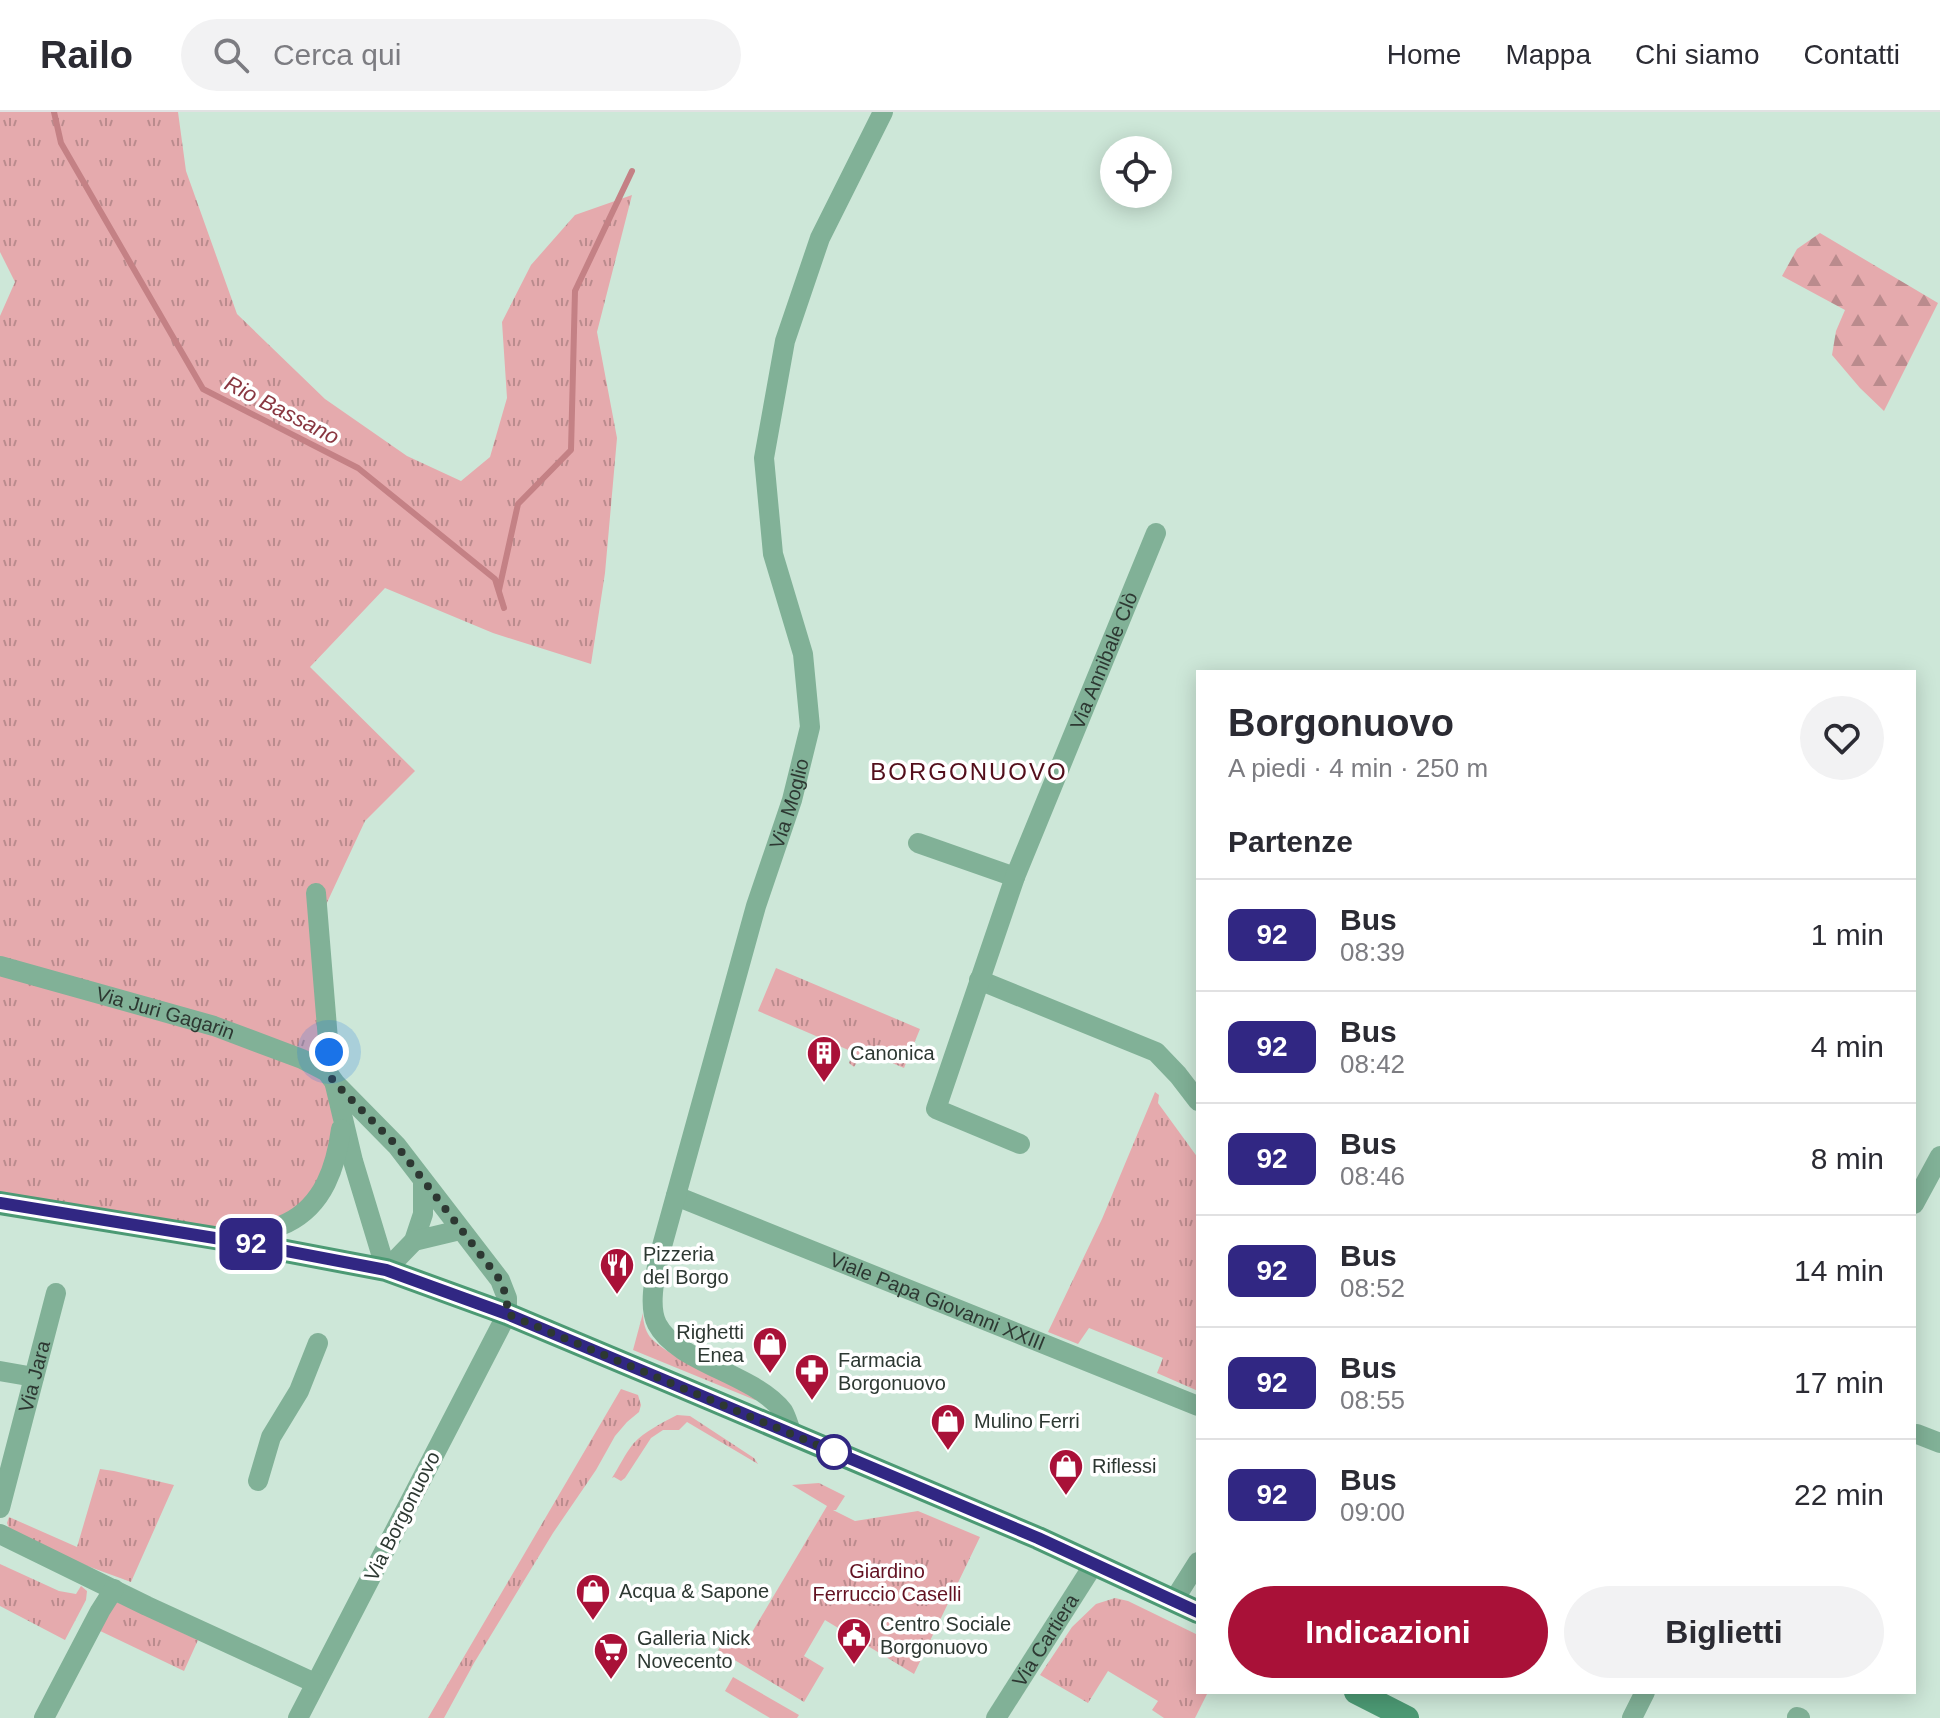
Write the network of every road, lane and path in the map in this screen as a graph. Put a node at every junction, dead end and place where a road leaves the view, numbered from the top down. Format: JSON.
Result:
{"nodes":[{"id":1,"x":883,"y":112,"type":"edge"},
{"id":2,"x":1156,"y":533,"type":"dead end"},
{"id":3,"x":918,"y":843,"type":"dead end"},
{"id":4,"x":1015,"y":877,"type":"junction"},
{"id":5,"x":316,"y":893,"type":"dead end"},
{"id":6,"x":0,"y":966,"type":"edge"},
{"id":7,"x":979,"y":980,"type":"junction"},
{"id":8,"x":331,"y":1078,"type":"junction"},
{"id":9,"x":1196,"y":1098,"type":"edge"},
{"id":10,"x":342,"y":1117,"type":"junction"},
{"id":11,"x":1020,"y":1144,"type":"dead end"},
{"id":12,"x":1940,"y":1156,"type":"edge"},
{"id":13,"x":423,"y":1183,"type":"junction"},
{"id":14,"x":676,"y":1196,"type":"junction"},
{"id":15,"x":1916,"y":1200,"type":"edge"},
{"id":16,"x":0,"y":1203,"type":"edge"},
{"id":17,"x":460,"y":1230,"type":"junction"},
{"id":18,"x":233,"y":1241,"type":"junction"},
{"id":19,"x":414,"y":1241,"type":"junction"},
{"id":20,"x":386,"y":1270,"type":"junction"},
{"id":21,"x":56,"y":1293,"type":"dead end"},
{"id":22,"x":507,"y":1314,"type":"junction"},
{"id":23,"x":318,"y":1343,"type":"dead end"},
{"id":24,"x":0,"y":1371,"type":"edge"},
{"id":25,"x":34,"y":1377,"type":"junction"},
{"id":26,"x":1196,"y":1405,"type":"edge"},
{"id":27,"x":792,"y":1434,"type":"junction"},
{"id":28,"x":1917,"y":1434,"type":"dead end"},
{"id":29,"x":1940,"y":1443,"type":"edge"},
{"id":30,"x":258,"y":1481,"type":"dead end"},
{"id":31,"x":0,"y":1508,"type":"edge"},
{"id":32,"x":0,"y":1534,"type":"edge"},
{"id":33,"x":1094,"y":1564,"type":"junction"},
{"id":34,"x":1196,"y":1565,"type":"edge"},
{"id":35,"x":114,"y":1589,"type":"junction"},
{"id":36,"x":1174,"y":1600,"type":"junction"},
{"id":37,"x":1196,"y":1611,"type":"edge"},
{"id":38,"x":315,"y":1683,"type":"junction"},
{"id":39,"x":1360,"y":1694,"type":"edge"},
{"id":40,"x":1644,"y":1694,"type":"edge"},
{"id":41,"x":44,"y":1718,"type":"edge"},
{"id":42,"x":298,"y":1718,"type":"edge"},
{"id":43,"x":996,"y":1718,"type":"edge"},
{"id":44,"x":1407,"y":1718,"type":"edge"},
{"id":45,"x":1632,"y":1718,"type":"edge"}],
"edges":[{"from":1,"to":14,"type":"street","name":"Via Moglio"},
{"from":2,"to":4,"type":"street","name":"Via Annibale Clò"},
{"from":3,"to":4,"type":"street"},
{"from":4,"to":7,"type":"street","name":"Via Annibale Clò"},
{"from":5,"to":8,"type":"street"},
{"from":6,"to":8,"type":"street","name":"Via Juri Gagarin"},
{"from":7,"to":9,"type":"street"},
{"from":7,"to":11,"type":"street","name":"Via Annibale Clò"},
{"from":8,"to":10,"type":"street"},
{"from":8,"to":13,"type":"street","name":"Via Juri Gagarin"},
{"from":10,"to":18,"type":"street"},
{"from":10,"to":20,"type":"street"},
{"from":12,"to":15,"type":"street"},
{"from":13,"to":17,"type":"street","name":"Via Juri Gagarin"},
{"from":13,"to":19,"type":"street"},
{"from":14,"to":26,"type":"street","name":"Viale Papa Giovanni XXIII"},
{"from":14,"to":27,"type":"street","name":"Via Moglio"},
{"from":16,"to":18,"type":"main road"},
{"from":17,"to":19,"type":"street"},
{"from":17,"to":22,"type":"street","name":"Via Juri Gagarin"},
{"from":18,"to":20,"type":"main road"},
{"from":19,"to":20,"type":"street"},
{"from":20,"to":22,"type":"main road"},
{"from":21,"to":25,"type":"street","name":"Via Jara"},
{"from":22,"to":27,"type":"main road"},
{"from":22,"to":38,"type":"street","name":"Via Borgonuovo"},
{"from":23,"to":30,"type":"street"},
{"from":24,"to":25,"type":"street"},
{"from":25,"to":31,"type":"street","name":"Via Jara"},
{"from":27,"to":33,"type":"main road"},
{"from":28,"to":29,"type":"street"},
{"from":32,"to":35,"type":"street"},
{"from":33,"to":36,"type":"main road"},
{"from":33,"to":43,"type":"street","name":"Via Cartiera"},
{"from":34,"to":36,"type":"street"},
{"from":35,"to":38,"type":"street"},
{"from":35,"to":41,"type":"street"},
{"from":36,"to":37,"type":"main road"},
{"from":38,"to":42,"type":"street","name":"Via Borgonuovo"},
{"from":39,"to":44,"type":"main road"},
{"from":40,"to":45,"type":"street"}]}
